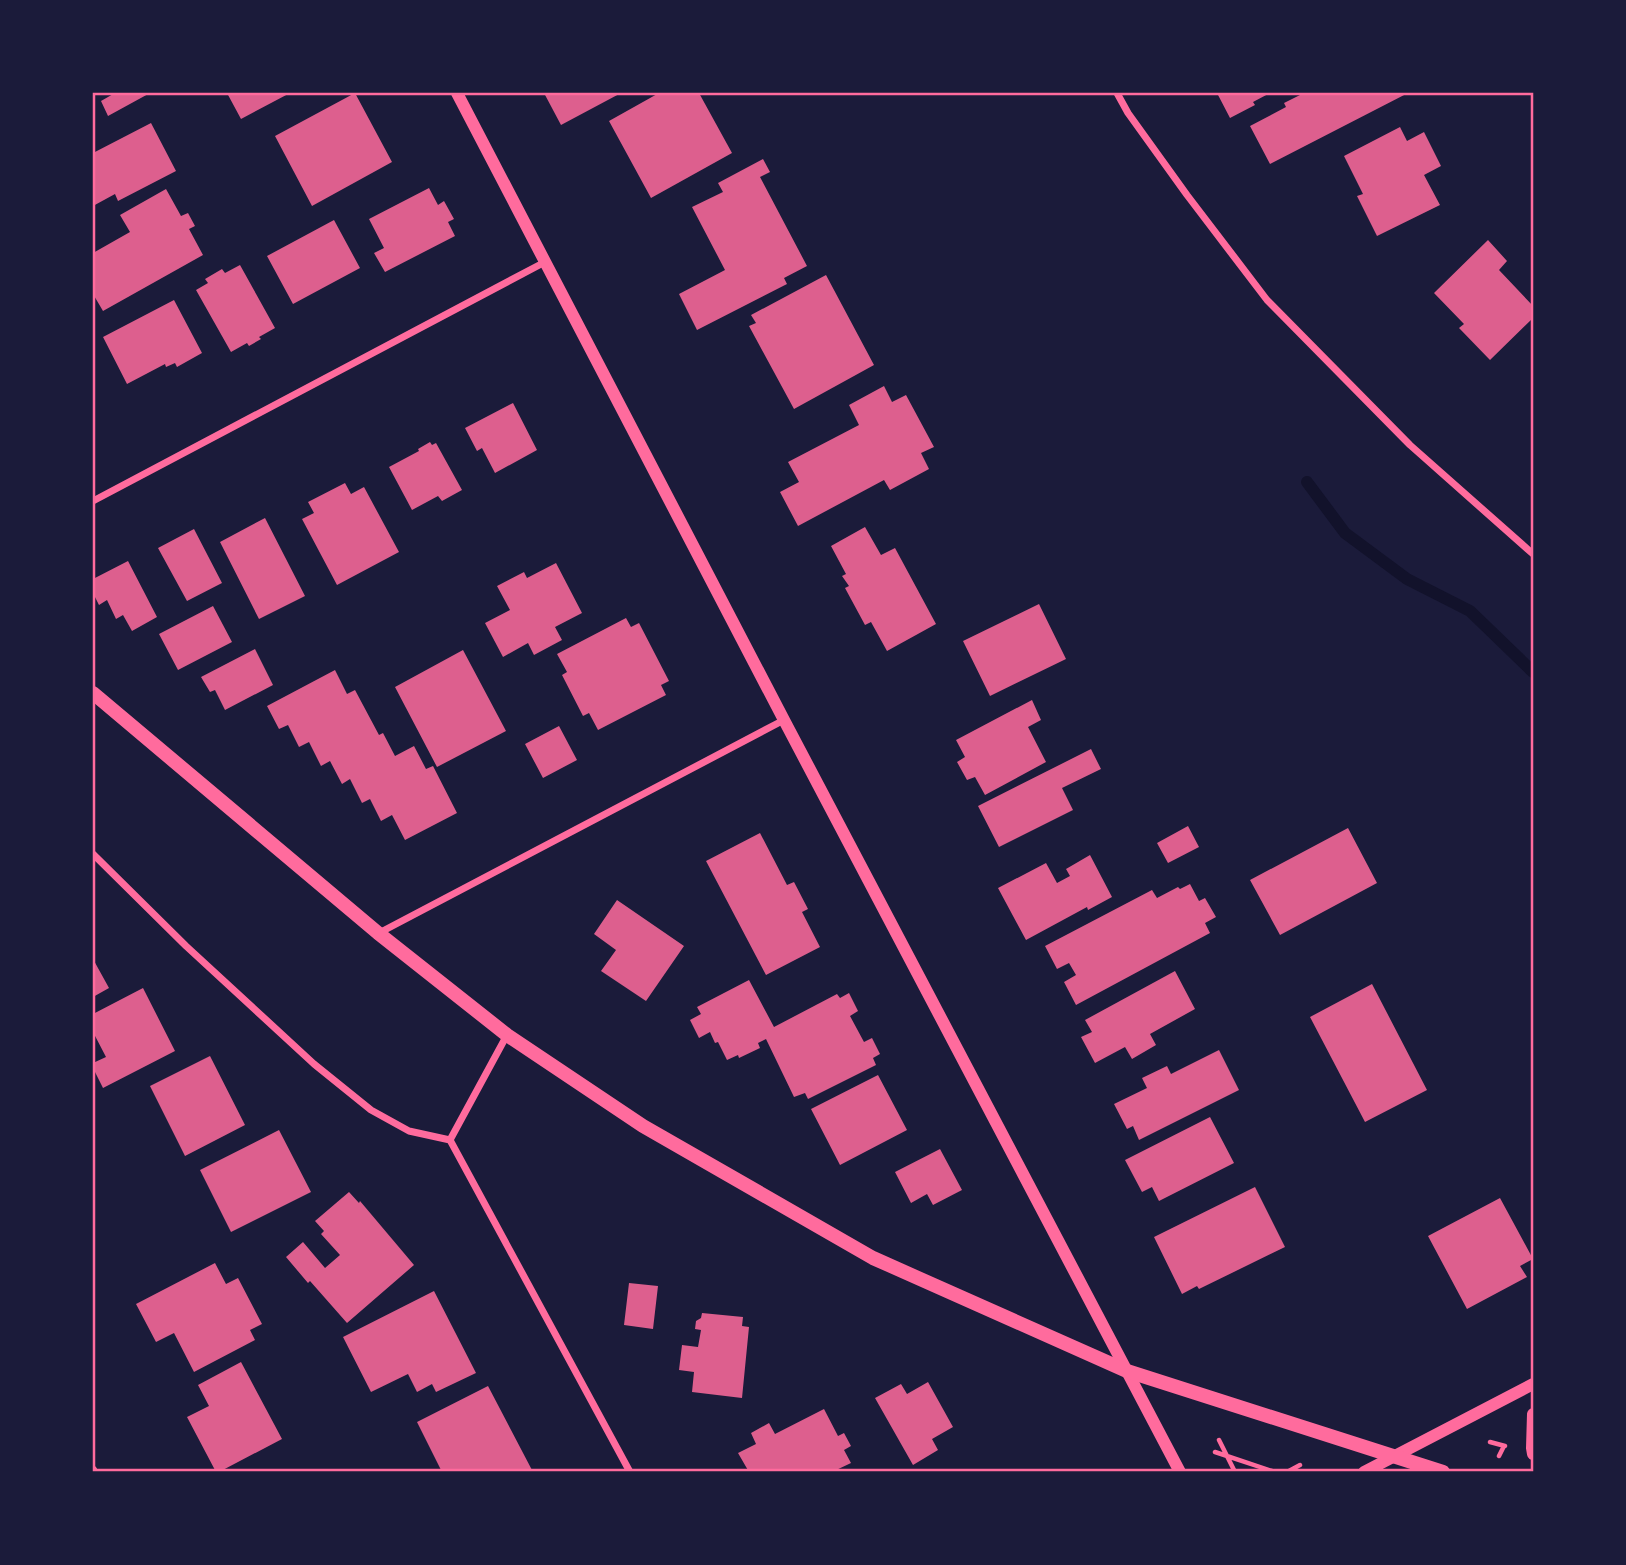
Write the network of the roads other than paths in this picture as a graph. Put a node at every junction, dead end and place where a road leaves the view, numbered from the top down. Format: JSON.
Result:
{"nodes":[{"id":1,"x":457,"y":93,"type":"edge"},
{"id":2,"x":1117,"y":93,"type":"edge"},
{"id":3,"x":545,"y":262,"type":"junction"},
{"id":4,"x":93,"y":501,"type":"edge"},
{"id":5,"x":1533,"y":554,"type":"edge"},
{"id":6,"x":93,"y":693,"type":"edge"},
{"id":7,"x":784,"y":720,"type":"junction"},
{"id":8,"x":93,"y":855,"type":"edge"},
{"id":9,"x":378,"y":933,"type":"junction"},
{"id":10,"x":507,"y":1035,"type":"junction"},
{"id":11,"x":450,"y":1140,"type":"junction"},
{"id":12,"x":1127,"y":1371,"type":"junction"},
{"id":13,"x":1533,"y":1384,"type":"edge"},
{"id":14,"x":1533,"y":1415,"type":"edge"},
{"id":15,"x":1533,"y":1454,"type":"edge"},
{"id":16,"x":1394,"y":1457,"type":"junction"},
{"id":17,"x":630,"y":1472,"type":"edge"},
{"id":18,"x":1180,"y":1472,"type":"edge"},
{"id":19,"x":1364,"y":1472,"type":"edge"},
{"id":20,"x":1443,"y":1472,"type":"edge"}],
"edges":[{"from":1,"to":3,"type":"street"},
{"from":2,"to":5,"type":"street"},
{"from":3,"to":4,"type":"street"},
{"from":3,"to":7,"type":"street"},
{"from":6,"to":9,"type":"main road"},
{"from":7,"to":9,"type":"street"},
{"from":7,"to":12,"type":"street"},
{"from":8,"to":11,"type":"street"},
{"from":9,"to":10,"type":"main road"},
{"from":10,"to":11,"type":"street"},
{"from":10,"to":12,"type":"main road"},
{"from":11,"to":17,"type":"street"},
{"from":12,"to":16,"type":"main road"},
{"from":12,"to":18,"type":"street"},
{"from":13,"to":16,"type":"street"},
{"from":14,"to":15,"type":"street"},
{"from":16,"to":19,"type":"street"},
{"from":16,"to":20,"type":"main road"}]}
